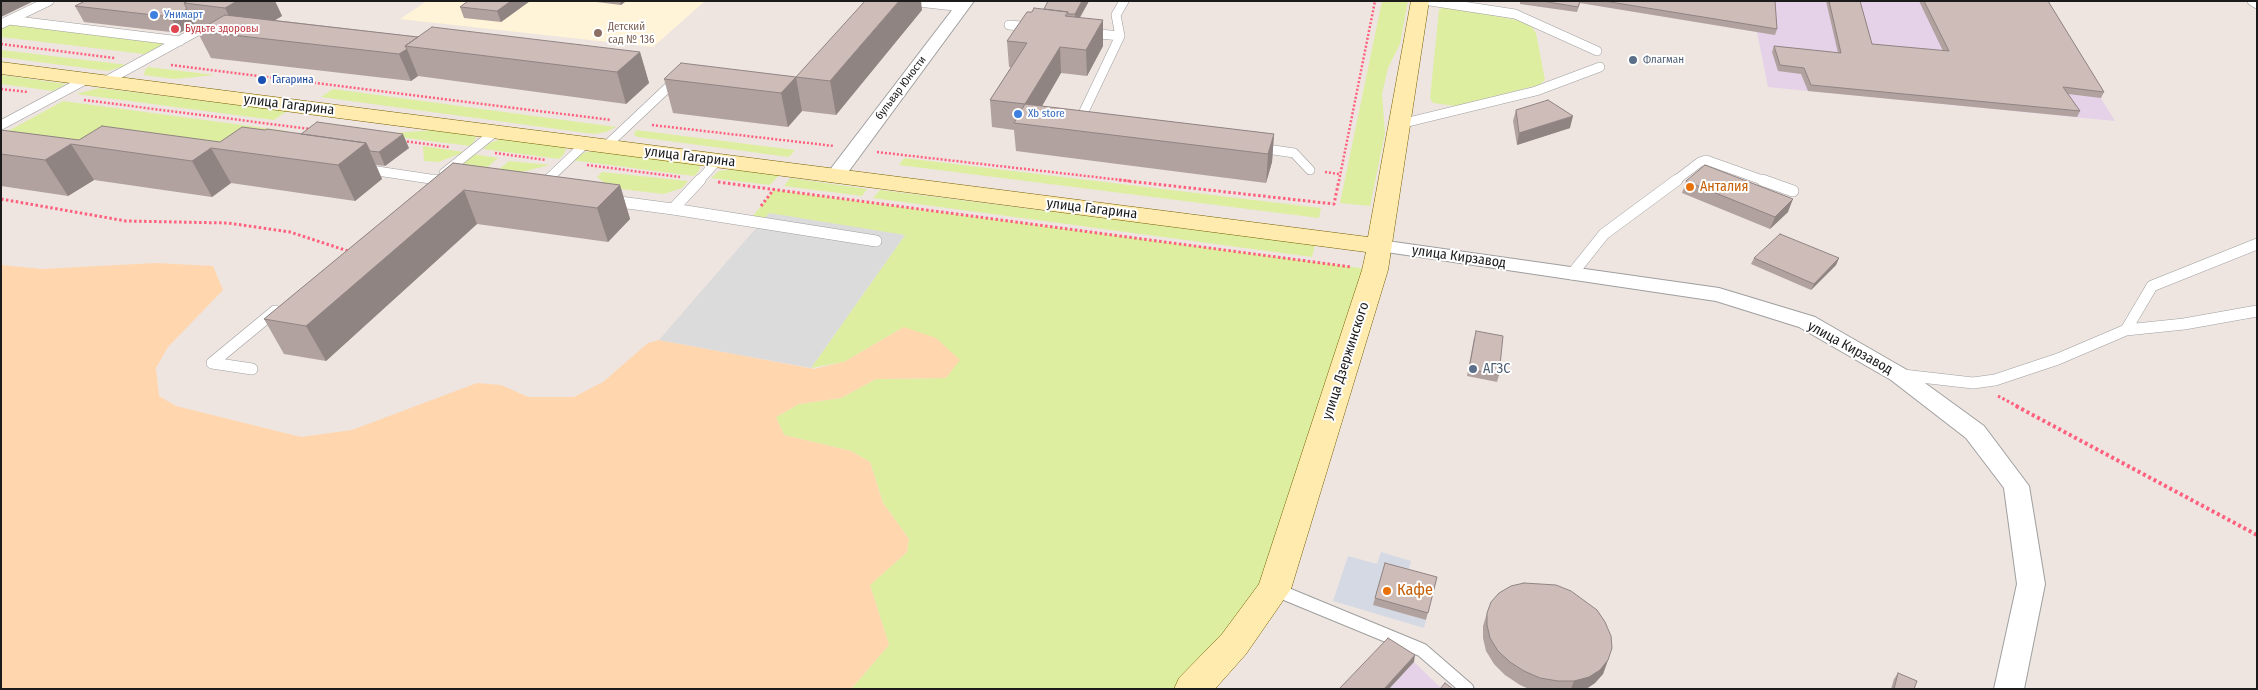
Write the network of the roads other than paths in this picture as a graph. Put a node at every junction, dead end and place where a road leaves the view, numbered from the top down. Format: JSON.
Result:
{"nodes":[{"id":1,"x":49,"y":1,"type":"edge"},
{"id":2,"x":909,"y":1,"type":"edge"},
{"id":3,"x":1124,"y":1,"type":"edge"},
{"id":4,"x":1420,"y":1,"type":"edge"},
{"id":5,"x":1430,"y":1,"type":"edge"},
{"id":6,"x":2252,"y":1,"type":"edge"},
{"id":7,"x":965,"y":4,"type":"edge"},
{"id":8,"x":2257,"y":4,"type":"edge"},
{"id":9,"x":219,"y":19,"type":"edge"},
{"id":10,"x":5,"y":22,"type":"edge"},
{"id":11,"x":1009,"y":25,"type":"dead end"},
{"id":12,"x":1046,"y":29,"type":"edge"},
{"id":13,"x":1083,"y":32,"type":"edge"},
{"id":14,"x":1120,"y":36,"type":"junction"},
{"id":15,"x":180,"y":41,"type":"junction"},
{"id":16,"x":1597,"y":50,"type":"dead end"},
{"id":17,"x":1600,"y":67,"type":"dead end"},
{"id":18,"x":1,"y":68,"type":"edge"},
{"id":19,"x":681,"y":75,"type":"edge"},
{"id":20,"x":96,"y":80,"type":"junction"},
{"id":21,"x":1400,"y":124,"type":"junction"},
{"id":22,"x":1,"y":125,"type":"edge"},
{"id":23,"x":1087,"y":127,"type":"edge"},
{"id":24,"x":495,"y":132,"type":"junction"},
{"id":25,"x":596,"y":145,"type":"junction"},
{"id":26,"x":1255,"y":148,"type":"edge"},
{"id":27,"x":718,"y":160,"type":"junction"},
{"id":28,"x":350,"y":167,"type":"edge"},
{"id":29,"x":1310,"y":170,"type":"dead end"},
{"id":30,"x":836,"y":176,"type":"junction"},
{"id":31,"x":437,"y":180,"type":"junction"},
{"id":32,"x":426,"y":188,"type":"edge"},
{"id":33,"x":1792,"y":191,"type":"dead end"},
{"id":34,"x":546,"y":192,"type":"edge"},
{"id":35,"x":605,"y":200,"type":"edge"},
{"id":36,"x":673,"y":209,"type":"junction"},
{"id":37,"x":876,"y":241,"type":"dead end"},
{"id":38,"x":2257,"y":244,"type":"edge"},
{"id":39,"x":1380,"y":246,"type":"junction"},
{"id":40,"x":1572,"y":274,"type":"junction"},
{"id":41,"x":287,"y":301,"type":"edge"},
{"id":42,"x":2257,"y":312,"type":"edge"},
{"id":43,"x":2126,"y":330,"type":"junction"},
{"id":44,"x":252,"y":369,"type":"dead end"},
{"id":45,"x":1899,"y":375,"type":"junction"},
{"id":46,"x":1274,"y":589,"type":"junction"},
{"id":47,"x":1192,"y":689,"type":"edge"},
{"id":48,"x":1467,"y":689,"type":"edge"},
{"id":49,"x":2009,"y":689,"type":"edge"}],
"edges":[{"from":1,"to":10,"type":"lane"},
{"from":2,"to":7,"type":"lane"},
{"from":3,"to":14,"type":"lane"},
{"from":4,"to":21,"type":"street","name":"улица Дзержинского"},
{"from":5,"to":16,"type":"lane"},
{"from":6,"to":8,"type":"lane"},
{"from":7,"to":30,"type":"street","name":"бульвар Юности"},
{"from":9,"to":15,"type":"lane"},
{"from":10,"to":15,"type":"lane"},
{"from":11,"to":12,"type":"lane"},
{"from":13,"to":14,"type":"lane"},
{"from":14,"to":23,"type":"lane"},
{"from":15,"to":20,"type":"lane"},
{"from":17,"to":21,"type":"lane"},
{"from":18,"to":20,"type":"street","name":"улица Гагарина"},
{"from":19,"to":25,"type":"lane"},
{"from":20,"to":22,"type":"lane"},
{"from":20,"to":24,"type":"street","name":"улица Гагарина"},
{"from":21,"to":39,"type":"street","name":"улица Дзержинского"},
{"from":24,"to":25,"type":"street","name":"улица Гагарина"},
{"from":24,"to":31,"type":"lane"},
{"from":25,"to":27,"type":"street","name":"улица Гагарина"},
{"from":25,"to":34,"type":"lane"},
{"from":26,"to":29,"type":"lane"},
{"from":27,"to":30,"type":"street","name":"улица Гагарина"},
{"from":27,"to":36,"type":"lane"},
{"from":28,"to":31,"type":"lane"},
{"from":30,"to":39,"type":"street","name":"улица Гагарина"},
{"from":31,"to":32,"type":"lane"},
{"from":33,"to":40,"type":"lane"},
{"from":35,"to":36,"type":"lane"},
{"from":36,"to":37,"type":"lane"},
{"from":38,"to":43,"type":"lane"},
{"from":39,"to":40,"type":"street","name":"улица Кирзавод"},
{"from":39,"to":46,"type":"street","name":"улица Дзержинского"},
{"from":40,"to":45,"type":"street","name":"улица Кирзавод"},
{"from":41,"to":44,"type":"lane"},
{"from":42,"to":43,"type":"lane"},
{"from":43,"to":45,"type":"lane"},
{"from":45,"to":49,"type":"street","name":"улица Кирзавод"},
{"from":46,"to":47,"type":"street","name":"улица Дзержинского"},
{"from":46,"to":48,"type":"lane"}]}
